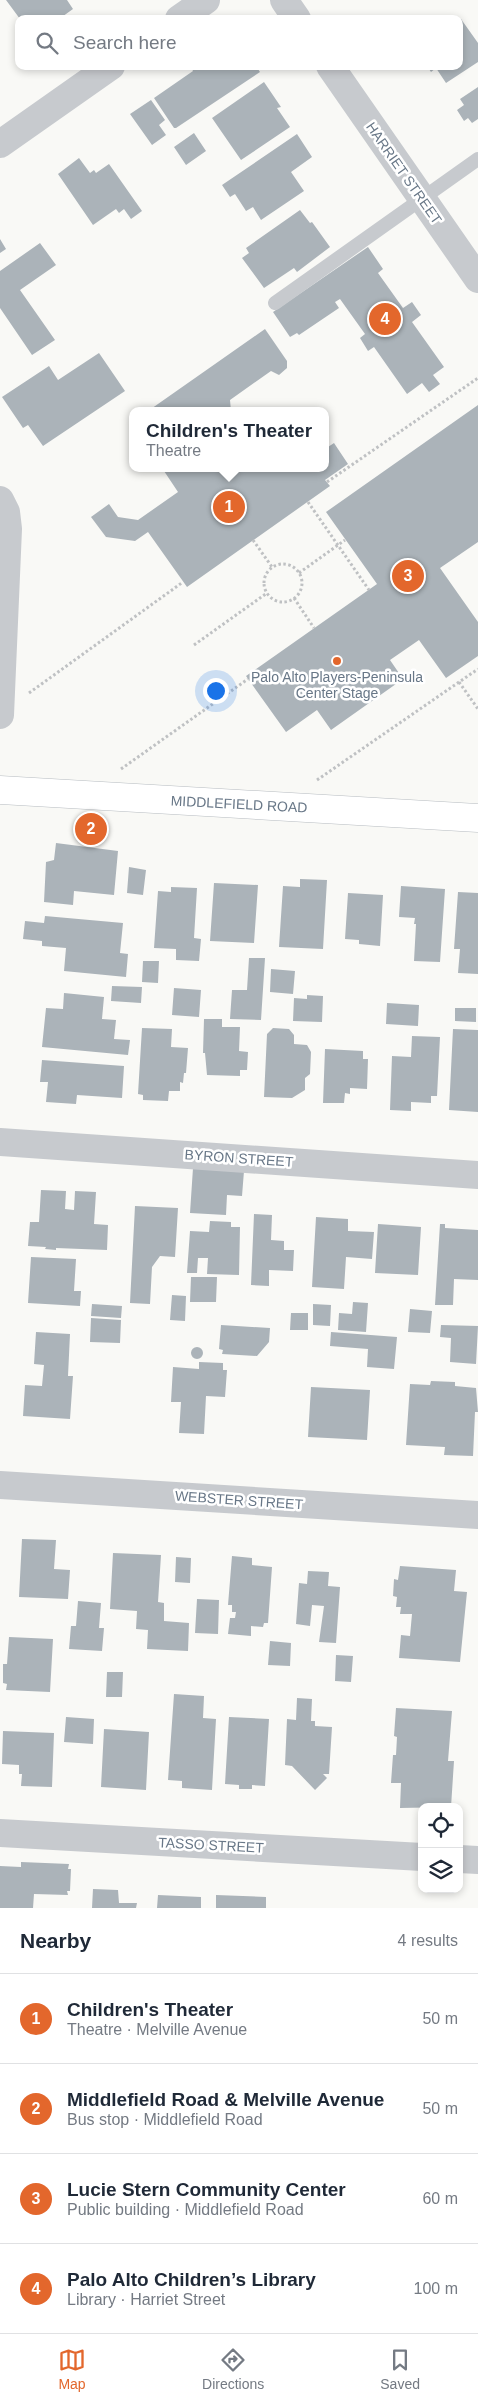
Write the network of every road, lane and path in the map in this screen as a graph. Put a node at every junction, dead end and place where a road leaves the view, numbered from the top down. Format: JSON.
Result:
{"nodes":[{"id":1,"x":206,"y":0,"type":"edge"},
{"id":2,"x":284,"y":0,"type":"edge"},
{"id":3,"x":185,"y":15,"type":"edge"},
{"id":4,"x":294,"y":15,"type":"edge"},
{"id":5,"x":105,"y":70,"type":"edge"},
{"id":6,"x":333,"y":70,"type":"edge"},
{"id":7,"x":0,"y":144,"type":"edge"},
{"id":8,"x":478,"y":159,"type":"edge"},
{"id":9,"x":422,"y":199,"type":"junction"},
{"id":10,"x":478,"y":279,"type":"edge"},
{"id":11,"x":275,"y":303,"type":"dead end"},
{"id":12,"x":478,"y":378,"type":"edge"},
{"id":13,"x":327,"y":482,"type":"dead end"},
{"id":14,"x":0,"y":500,"type":"edge"},
{"id":15,"x":308,"y":502,"type":"dead end"},
{"id":16,"x":253,"y":540,"type":"dead end"},
{"id":17,"x":345,"y":540,"type":"dead end"},
{"id":18,"x":338,"y":545,"type":"junction"},
{"id":19,"x":272,"y":567,"type":"junction"},
{"id":20,"x":299,"y":573,"type":"junction"},
{"id":21,"x":183,"y":582,"type":"dead end"},
{"id":22,"x":369,"y":590,"type":"dead end"},
{"id":23,"x":267,"y":593,"type":"junction"},
{"id":24,"x":294,"y":598,"type":"junction"},
{"id":25,"x":314,"y":628,"type":"dead end"},
{"id":26,"x":194,"y":646,"type":"dead end"},
{"id":27,"x":478,"y":669,"type":"edge"},
{"id":28,"x":248,"y":679,"type":"dead end"},
{"id":29,"x":459,"y":682,"type":"junction"},
{"id":30,"x":478,"y":709,"type":"edge"},
{"id":31,"x":0,"y":714,"type":"edge"},
{"id":32,"x":0,"y":790,"type":"edge"},
{"id":33,"x":84,"y":795,"type":"junction"},
{"id":34,"x":318,"y":808,"type":"junction"},
{"id":35,"x":478,"y":818,"type":"edge"},
{"id":36,"x":0,"y":1142,"type":"edge"},
{"id":37,"x":478,"y":1175,"type":"edge"},
{"id":38,"x":0,"y":1485,"type":"edge"},
{"id":39,"x":478,"y":1515,"type":"edge"},
{"id":40,"x":0,"y":1833,"type":"edge"},
{"id":41,"x":418,"y":1857,"type":"edge"},
{"id":42,"x":463,"y":1859,"type":"edge"},
{"id":43,"x":478,"y":1860,"type":"edge"}],
"edges":[{"from":1,"to":3,"type":"street"},
{"from":2,"to":4,"type":"street"},
{"from":5,"to":7,"type":"street"},
{"from":6,"to":9,"type":"street","name":"HARRIET STREET"},
{"from":8,"to":9,"type":"lane"},
{"from":9,"to":10,"type":"street","name":"HARRIET STREET"},
{"from":9,"to":11,"type":"lane"},
{"from":12,"to":13,"type":"path"},
{"from":14,"to":31,"type":"street"},
{"from":15,"to":18,"type":"path"},
{"from":16,"to":19,"type":"path"},
{"from":17,"to":18,"type":"path"},
{"from":18,"to":20,"type":"path"},
{"from":18,"to":22,"type":"path"},
{"from":19,"to":20,"type":"path"},
{"from":19,"to":23,"type":"path"},
{"from":20,"to":24,"type":"path"},
{"from":21,"to":31,"type":"path"},
{"from":23,"to":24,"type":"path"},
{"from":23,"to":26,"type":"path"},
{"from":24,"to":25,"type":"path"},
{"from":27,"to":29,"type":"path"},
{"from":28,"to":33,"type":"path"},
{"from":29,"to":30,"type":"path"},
{"from":29,"to":34,"type":"path"},
{"from":32,"to":33,"type":"main road","name":"MIDDLEFIELD ROAD"},
{"from":33,"to":34,"type":"main road","name":"MIDDLEFIELD ROAD"},
{"from":34,"to":35,"type":"main road","name":"MIDDLEFIELD ROAD"},
{"from":36,"to":37,"type":"street","name":"BYRON STREET"},
{"from":38,"to":39,"type":"street","name":"WEBSTER STREET"},
{"from":40,"to":41,"type":"street","name":"TASSO STREET"},
{"from":42,"to":43,"type":"street"}]}
